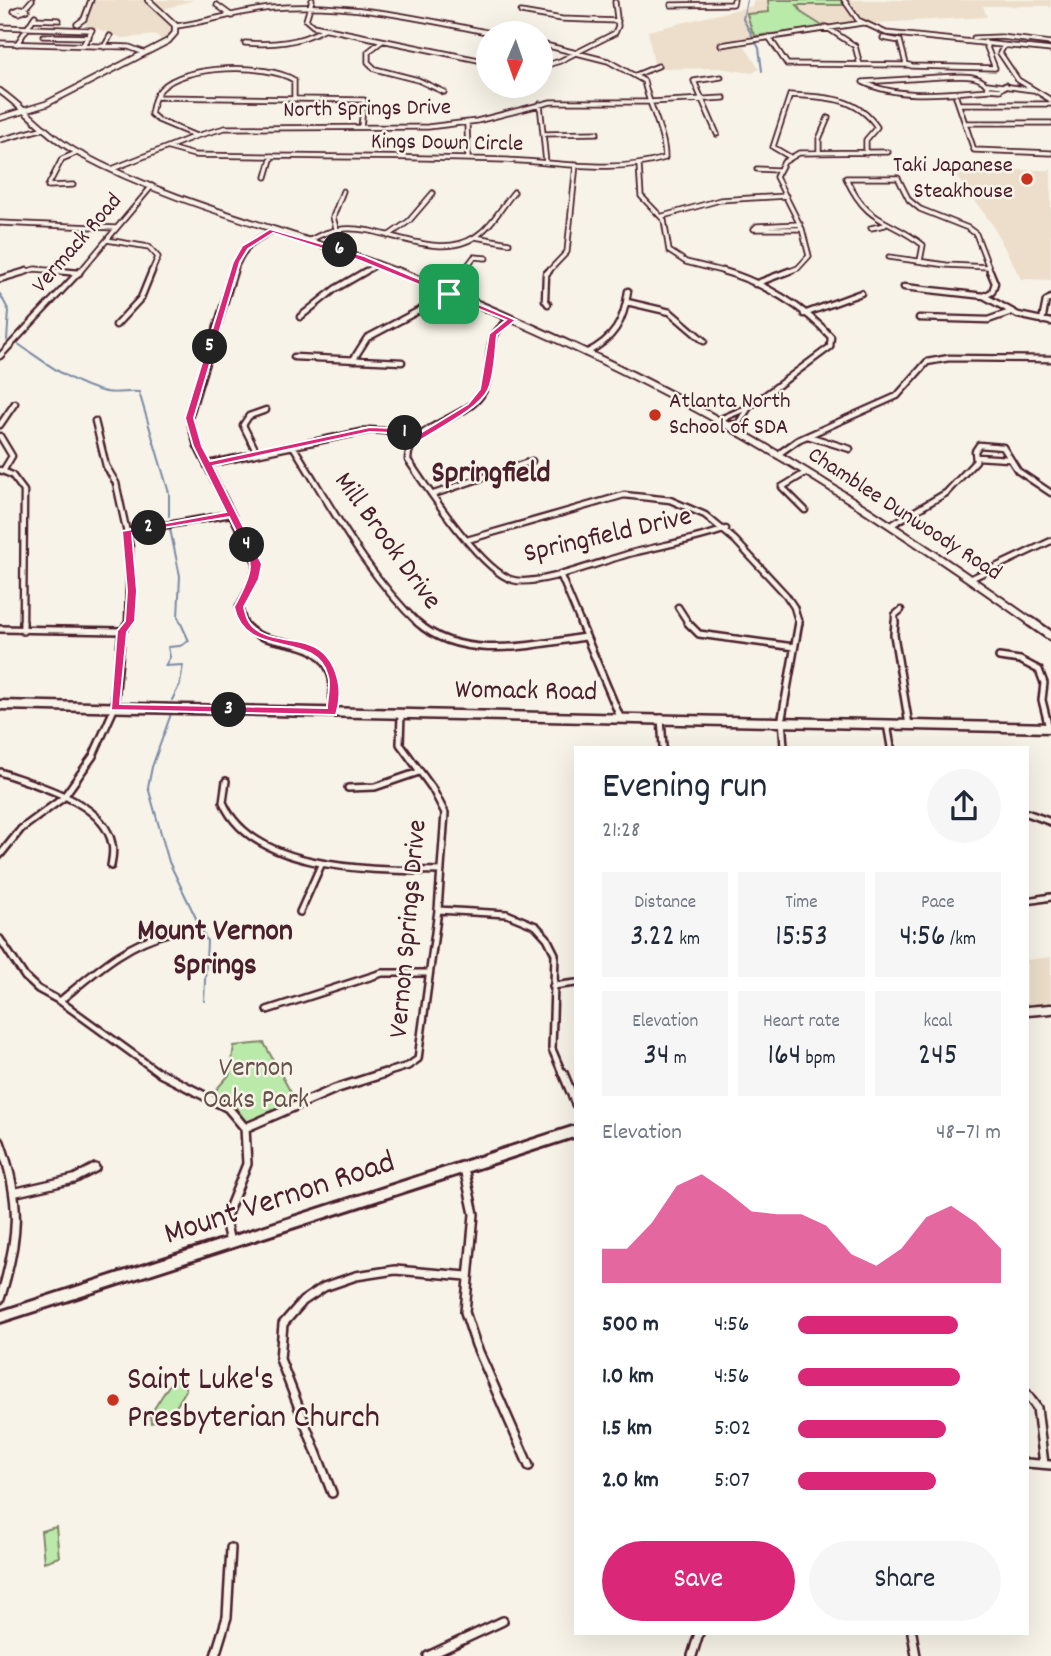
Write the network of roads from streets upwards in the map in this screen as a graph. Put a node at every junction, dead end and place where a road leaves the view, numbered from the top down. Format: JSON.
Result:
{"nodes":[{"id":1,"x":32,"y":0,"type":"edge"},
{"id":2,"x":91,"y":0,"type":"edge"},
{"id":3,"x":148,"y":0,"type":"edge"},
{"id":4,"x":312,"y":0,"type":"edge"},
{"id":5,"x":734,"y":0,"type":"edge"},
{"id":6,"x":844,"y":0,"type":"edge"},
{"id":7,"x":615,"y":2,"type":"dead end"},
{"id":8,"x":853,"y":2,"type":"dead end"},
{"id":9,"x":217,"y":5,"type":"dead end"},
{"id":10,"x":671,"y":5,"type":"dead end"},
{"id":11,"x":848,"y":7,"type":"junction"},
{"id":12,"x":25,"y":8,"type":"dead end"},
{"id":13,"x":309,"y":8,"type":"junction"},
{"id":14,"x":521,"y":12,"type":"dead end"},
{"id":15,"x":232,"y":16,"type":"junction"},
{"id":16,"x":11,"y":20,"type":"dead end"},
{"id":17,"x":59,"y":20,"type":"dead end"},
{"id":18,"x":618,"y":21,"type":"junction"},
{"id":19,"x":862,"y":23,"type":"junction"},
{"id":20,"x":77,"y":24,"type":"dead end"},
{"id":21,"x":176,"y":26,"type":"junction"},
{"id":22,"x":0,"y":27,"type":"edge"},
{"id":23,"x":7,"y":27,"type":"junction"},
{"id":24,"x":28,"y":28,"type":"junction"},
{"id":25,"x":48,"y":28,"type":"junction"},
{"id":26,"x":827,"y":28,"type":"junction"},
{"id":27,"x":324,"y":29,"type":"junction"},
{"id":28,"x":476,"y":30,"type":"edge"},
{"id":29,"x":43,"y":36,"type":"junction"},
{"id":30,"x":906,"y":36,"type":"junction"},
{"id":31,"x":89,"y":37,"type":"junction"},
{"id":32,"x":109,"y":37,"type":"dead end"},
{"id":33,"x":770,"y":38,"type":"junction"},
{"id":34,"x":883,"y":38,"type":"dead end"},
{"id":35,"x":953,"y":39,"type":"junction"},
{"id":36,"x":382,"y":41,"type":"junction"},
{"id":37,"x":900,"y":41,"type":"junction"},
{"id":38,"x":985,"y":42,"type":"junction"},
{"id":39,"x":0,"y":43,"type":"edge"},
{"id":40,"x":245,"y":43,"type":"dead end"},
{"id":41,"x":1051,"y":43,"type":"edge"},
{"id":42,"x":17,"y":44,"type":"junction"},
{"id":43,"x":38,"y":44,"type":"junction"},
{"id":44,"x":83,"y":46,"type":"junction"},
{"id":45,"x":722,"y":46,"type":"dead end"},
{"id":46,"x":1004,"y":46,"type":"junction"},
{"id":47,"x":104,"y":47,"type":"junction"},
{"id":48,"x":553,"y":47,"type":"edge"},
{"id":49,"x":1051,"y":50,"type":"edge"},
{"id":50,"x":578,"y":52,"type":"junction"},
{"id":51,"x":145,"y":53,"type":"junction"},
{"id":52,"x":476,"y":60,"type":"edge"},
{"id":53,"x":553,"y":62,"type":"edge"},
{"id":54,"x":860,"y":65,"type":"junction"},
{"id":55,"x":909,"y":65,"type":"junction"},
{"id":56,"x":657,"y":66,"type":"dead end"},
{"id":57,"x":636,"y":75,"type":"junction"},
{"id":58,"x":721,"y":77,"type":"dead end"},
{"id":59,"x":988,"y":87,"type":"junction"},
{"id":60,"x":1034,"y":89,"type":"junction"},
{"id":61,"x":0,"y":90,"type":"edge"},
{"id":62,"x":444,"y":92,"type":"dead end"},
{"id":63,"x":157,"y":97,"type":"junction"},
{"id":64,"x":956,"y":97,"type":"dead end"},
{"id":65,"x":724,"y":98,"type":"dead end"},
{"id":66,"x":294,"y":99,"type":"junction"},
{"id":67,"x":701,"y":100,"type":"junction"},
{"id":68,"x":1051,"y":101,"type":"edge"},
{"id":69,"x":650,"y":102,"type":"junction"},
{"id":70,"x":18,"y":104,"type":"junction"},
{"id":71,"x":540,"y":104,"type":"junction"},
{"id":72,"x":958,"y":104,"type":"junction"},
{"id":73,"x":42,"y":106,"type":"junction"},
{"id":74,"x":26,"y":111,"type":"junction"},
{"id":75,"x":10,"y":115,"type":"junction"},
{"id":76,"x":0,"y":118,"type":"edge"},
{"id":77,"x":828,"y":118,"type":"dead end"},
{"id":78,"x":35,"y":119,"type":"junction"},
{"id":79,"x":965,"y":122,"type":"junction"},
{"id":80,"x":467,"y":123,"type":"junction"},
{"id":81,"x":1051,"y":123,"type":"edge"},
{"id":82,"x":45,"y":128,"type":"junction"},
{"id":83,"x":361,"y":128,"type":"junction"},
{"id":84,"x":597,"y":133,"type":"dead end"},
{"id":85,"x":544,"y":134,"type":"junction"},
{"id":86,"x":717,"y":134,"type":"dead end"},
{"id":87,"x":196,"y":136,"type":"junction"},
{"id":88,"x":0,"y":140,"type":"edge"},
{"id":89,"x":169,"y":148,"type":"junction"},
{"id":90,"x":819,"y":152,"type":"junction"},
{"id":91,"x":888,"y":152,"type":"dead end"},
{"id":92,"x":76,"y":153,"type":"junction"},
{"id":93,"x":866,"y":153,"type":"junction"},
{"id":94,"x":1051,"y":153,"type":"edge"},
{"id":95,"x":272,"y":156,"type":"junction"},
{"id":96,"x":790,"y":157,"type":"junction"},
{"id":97,"x":468,"y":159,"type":"junction"},
{"id":98,"x":546,"y":163,"type":"junction"},
{"id":99,"x":576,"y":164,"type":"junction"},
{"id":100,"x":639,"y":165,"type":"junction"},
{"id":101,"x":757,"y":169,"type":"dead end"},
{"id":102,"x":114,"y":170,"type":"junction"},
{"id":103,"x":777,"y":170,"type":"junction"},
{"id":104,"x":266,"y":177,"type":"dead end"},
{"id":105,"x":74,"y":185,"type":"dead end"},
{"id":106,"x":152,"y":186,"type":"junction"},
{"id":107,"x":343,"y":191,"type":"dead end"},
{"id":108,"x":514,"y":192,"type":"dead end"},
{"id":109,"x":433,"y":193,"type":"dead end"},
{"id":110,"x":786,"y":196,"type":"junction"},
{"id":111,"x":663,"y":216,"type":"junction"},
{"id":112,"x":0,"y":223,"type":"edge"},
{"id":113,"x":800,"y":224,"type":"junction"},
{"id":114,"x":886,"y":225,"type":"junction"},
{"id":115,"x":116,"y":228,"type":"junction"},
{"id":116,"x":336,"y":228,"type":"junction"},
{"id":117,"x":871,"y":228,"type":"dead end"},
{"id":118,"x":802,"y":229,"type":"junction"},
{"id":119,"x":272,"y":230,"type":"junction"},
{"id":120,"x":388,"y":236,"type":"junction"},
{"id":121,"x":475,"y":237,"type":"junction"},
{"id":122,"x":107,"y":240,"type":"junction"},
{"id":123,"x":308,"y":240,"type":"junction"},
{"id":124,"x":509,"y":243,"type":"dead end"},
{"id":125,"x":889,"y":257,"type":"dead end"},
{"id":126,"x":485,"y":258,"type":"dead end"},
{"id":127,"x":920,"y":261,"type":"junction"},
{"id":128,"x":377,"y":265,"type":"junction"},
{"id":129,"x":989,"y":267,"type":"junction"},
{"id":130,"x":79,"y":273,"type":"junction"},
{"id":131,"x":0,"y":279,"type":"edge"},
{"id":132,"x":755,"y":284,"type":"junction"},
{"id":133,"x":904,"y":287,"type":"dead end"},
{"id":134,"x":628,"y":291,"type":"dead end"},
{"id":135,"x":861,"y":293,"type":"dead end"},
{"id":136,"x":449,"y":294,"type":"junction"},
{"id":137,"x":984,"y":296,"type":"junction"},
{"id":138,"x":1051,"y":298,"type":"edge"},
{"id":139,"x":627,"y":302,"type":"junction"},
{"id":140,"x":548,"y":304,"type":"dead end"},
{"id":141,"x":1011,"y":312,"type":"junction"},
{"id":142,"x":804,"y":314,"type":"junction"},
{"id":143,"x":300,"y":317,"type":"dead end"},
{"id":144,"x":919,"y":318,"type":"dead end"},
{"id":145,"x":512,"y":320,"type":"junction"},
{"id":146,"x":1042,"y":321,"type":"junction"},
{"id":147,"x":1051,"y":322,"type":"edge"},
{"id":148,"x":116,"y":325,"type":"dead end"},
{"id":149,"x":704,"y":341,"type":"dead end"},
{"id":150,"x":585,"y":353,"type":"junction"},
{"id":151,"x":0,"y":356,"type":"edge"},
{"id":152,"x":294,"y":357,"type":"dead end"},
{"id":153,"x":1051,"y":359,"type":"edge"},
{"id":154,"x":353,"y":360,"type":"junction"},
{"id":155,"x":402,"y":362,"type":"dead end"},
{"id":156,"x":15,"y":403,"type":"dead end"},
{"id":157,"x":749,"y":407,"type":"junction"},
{"id":158,"x":266,"y":411,"type":"dead end"},
{"id":159,"x":95,"y":421,"type":"dead end"},
{"id":160,"x":0,"y":425,"type":"edge"},
{"id":161,"x":724,"y":425,"type":"junction"},
{"id":162,"x":0,"y":436,"type":"edge"},
{"id":163,"x":808,"y":436,"type":"junction"},
{"id":164,"x":418,"y":439,"type":"junction"},
{"id":165,"x":293,"y":446,"type":"junction"},
{"id":166,"x":850,"y":449,"type":"dead end"},
{"id":167,"x":257,"y":453,"type":"junction"},
{"id":168,"x":778,"y":455,"type":"junction"},
{"id":169,"x":977,"y":457,"type":"junction"},
{"id":170,"x":1009,"y":459,"type":"junction"},
{"id":171,"x":532,"y":461,"type":"dead end"},
{"id":172,"x":208,"y":464,"type":"junction"},
{"id":173,"x":1,"y":470,"type":"edge"},
{"id":174,"x":807,"y":472,"type":"junction"},
{"id":175,"x":1051,"y":493,"type":"edge"},
{"id":176,"x":434,"y":494,"type":"junction"},
{"id":177,"x":805,"y":510,"type":"dead end"},
{"id":178,"x":231,"y":514,"type":"junction"},
{"id":179,"x":893,"y":524,"type":"junction"},
{"id":180,"x":726,"y":529,"type":"junction"},
{"id":181,"x":127,"y":531,"type":"junction"},
{"id":182,"x":467,"y":540,"type":"junction"},
{"id":183,"x":1051,"y":541,"type":"edge"},
{"id":184,"x":560,"y":574,"type":"junction"},
{"id":185,"x":972,"y":578,"type":"junction"},
{"id":186,"x":678,"y":607,"type":"dead end"},
{"id":187,"x":901,"y":610,"type":"dead end"},
{"id":188,"x":0,"y":629,"type":"edge"},
{"id":189,"x":23,"y":631,"type":"junction"},
{"id":190,"x":122,"y":631,"type":"junction"},
{"id":191,"x":1051,"y":636,"type":"edge"},
{"id":192,"x":585,"y":637,"type":"junction"},
{"id":193,"x":794,"y":647,"type":"junction"},
{"id":194,"x":999,"y":657,"type":"dead end"},
{"id":195,"x":0,"y":705,"type":"edge"},
{"id":196,"x":114,"y":708,"type":"junction"},
{"id":197,"x":332,"y":712,"type":"junction"},
{"id":198,"x":401,"y":713,"type":"junction"},
{"id":199,"x":620,"y":717,"type":"junction"},
{"id":200,"x":662,"y":718,"type":"junction"},
{"id":201,"x":783,"y":722,"type":"junction"},
{"id":202,"x":887,"y":724,"type":"junction"},
{"id":203,"x":909,"y":725,"type":"junction"},
{"id":204,"x":1050,"y":728,"type":"edge"},
{"id":205,"x":663,"y":746,"type":"edge"},
{"id":206,"x":784,"y":746,"type":"edge"},
{"id":207,"x":891,"y":746,"type":"edge"},
{"id":208,"x":0,"y":772,"type":"edge"},
{"id":209,"x":419,"y":772,"type":"junction"},
{"id":210,"x":226,"y":781,"type":"dead end"},
{"id":211,"x":348,"y":788,"type":"dead end"},
{"id":212,"x":63,"y":798,"type":"junction"},
{"id":213,"x":1029,"y":814,"type":"edge"},
{"id":214,"x":1051,"y":822,"type":"edge"},
{"id":215,"x":0,"y":855,"type":"edge"},
{"id":216,"x":321,"y":865,"type":"junction"},
{"id":217,"x":111,"y":866,"type":"dead end"},
{"id":218,"x":441,"y":871,"type":"junction"},
{"id":219,"x":1051,"y":897,"type":"edge"},
{"id":220,"x":1029,"y":901,"type":"edge"},
{"id":221,"x":438,"y":911,"type":"junction"},
{"id":222,"x":300,"y":912,"type":"dead end"},
{"id":223,"x":171,"y":932,"type":"dead end"},
{"id":224,"x":0,"y":939,"type":"edge"},
{"id":225,"x":429,"y":973,"type":"junction"},
{"id":226,"x":574,"y":984,"type":"edge"},
{"id":227,"x":553,"y":986,"type":"junction"},
{"id":228,"x":60,"y":1001,"type":"junction"},
{"id":229,"x":1051,"y":1009,"type":"edge"},
{"id":230,"x":267,"y":1010,"type":"dead end"},
{"id":231,"x":1029,"y":1011,"type":"edge"},
{"id":232,"x":574,"y":1098,"type":"edge"},
{"id":233,"x":245,"y":1128,"type":"junction"},
{"id":234,"x":574,"y":1132,"type":"edge"},
{"id":235,"x":1,"y":1146,"type":"edge"},
{"id":236,"x":95,"y":1168,"type":"dead end"},
{"id":237,"x":464,"y":1168,"type":"junction"},
{"id":238,"x":16,"y":1192,"type":"junction"},
{"id":239,"x":230,"y":1244,"type":"junction"},
{"id":240,"x":467,"y":1276,"type":"junction"},
{"id":241,"x":0,"y":1299,"type":"edge"},
{"id":242,"x":0,"y":1317,"type":"edge"},
{"id":243,"x":1029,"y":1397,"type":"edge"},
{"id":244,"x":1029,"y":1463,"type":"edge"},
{"id":245,"x":1048,"y":1464,"type":"edge"},
{"id":246,"x":530,"y":1466,"type":"dead end"},
{"id":247,"x":332,"y":1493,"type":"dead end"},
{"id":248,"x":231,"y":1548,"type":"dead end"},
{"id":249,"x":503,"y":1621,"type":"dead end"},
{"id":250,"x":698,"y":1635,"type":"edge"},
{"id":251,"x":912,"y":1635,"type":"edge"},
{"id":252,"x":215,"y":1656,"type":"edge"},
{"id":253,"x":428,"y":1656,"type":"edge"},
{"id":254,"x":692,"y":1656,"type":"edge"},
{"id":255,"x":916,"y":1656,"type":"edge"}],
"edges":[{"from":1,"to":12,"type":"street"},
{"from":2,"to":20,"type":"street"},
{"from":3,"to":21,"type":"street"},
{"from":4,"to":13,"type":"street"},
{"from":5,"to":10,"type":"street"},
{"from":6,"to":11,"type":"street"},
{"from":7,"to":18,"type":"street"},
{"from":8,"to":11,"type":"street"},
{"from":9,"to":15,"type":"street"},
{"from":11,"to":19,"type":"street"},
{"from":13,"to":15,"type":"street"},
{"from":13,"to":27,"type":"street"},
{"from":13,"to":28,"type":"street"},
{"from":14,"to":18,"type":"street"},
{"from":15,"to":21,"type":"street"},
{"from":16,"to":23,"type":"street"},
{"from":17,"to":24,"type":"street"},
{"from":18,"to":50,"type":"street"},
{"from":19,"to":26,"type":"street"},
{"from":19,"to":30,"type":"street"},
{"from":21,"to":51,"type":"street"},
{"from":22,"to":23,"type":"street"},
{"from":23,"to":24,"type":"street"},
{"from":24,"to":25,"type":"street"},
{"from":24,"to":42,"type":"street"},
{"from":25,"to":29,"type":"street"},
{"from":25,"to":31,"type":"street"},
{"from":26,"to":33,"type":"street"},
{"from":26,"to":54,"type":"street"},
{"from":27,"to":36,"type":"street"},
{"from":27,"to":40,"type":"street"},
{"from":29,"to":31,"type":"street"},
{"from":29,"to":43,"type":"street"},
{"from":30,"to":35,"type":"street"},
{"from":30,"to":37,"type":"street"},
{"from":31,"to":44,"type":"street"},
{"from":32,"to":47,"type":"street"},
{"from":33,"to":45,"type":"street"},
{"from":33,"to":54,"type":"street"},
{"from":34,"to":37,"type":"street"},
{"from":35,"to":38,"type":"street"},
{"from":35,"to":41,"type":"street"},
{"from":36,"to":52,"type":"street"},
{"from":36,"to":62,"type":"street"},
{"from":37,"to":55,"type":"street"},
{"from":38,"to":46,"type":"street"},
{"from":38,"to":55,"type":"street"},
{"from":39,"to":42,"type":"street"},
{"from":42,"to":43,"type":"street"},
{"from":43,"to":44,"type":"street"},
{"from":44,"to":47,"type":"street"},
{"from":46,"to":49,"type":"street"},
{"from":46,"to":60,"type":"street"},
{"from":47,"to":51,"type":"street"},
{"from":48,"to":50,"type":"street"},
{"from":50,"to":53,"type":"street"},
{"from":50,"to":57,"type":"street"},
{"from":51,"to":73,"type":"street"},
{"from":54,"to":55,"type":"street"},
{"from":56,"to":57,"type":"street"},
{"from":57,"to":69,"type":"street"},
{"from":58,"to":67,"type":"street"},
{"from":59,"to":59,"type":"street"},
{"from":59,"to":60,"type":"street"},
{"from":60,"to":68,"type":"street"},
{"from":61,"to":70,"type":"street"},
{"from":63,"to":66,"type":"street"},
{"from":63,"to":66,"type":"street"},
{"from":63,"to":87,"type":"street"},
{"from":64,"to":72,"type":"street"},
{"from":65,"to":67,"type":"street","name":"North Springs Drive"},
{"from":66,"to":83,"type":"street"},
{"from":67,"to":69,"type":"street","name":"North Springs Drive"},
{"from":67,"to":86,"type":"street"},
{"from":68,"to":72,"type":"street"},
{"from":69,"to":71,"type":"street","name":"North Springs Drive"},
{"from":69,"to":100,"type":"street","name":"Kings Down Circle"},
{"from":70,"to":73,"type":"street"},
{"from":70,"to":74,"type":"street"},
{"from":70,"to":75,"type":"street"},
{"from":71,"to":80,"type":"street","name":"North Springs Drive"},
{"from":71,"to":85,"type":"street"},
{"from":72,"to":79,"type":"street"},
{"from":73,"to":74,"type":"street"},
{"from":73,"to":78,"type":"street"},
{"from":74,"to":75,"type":"street"},
{"from":74,"to":78,"type":"street"},
{"from":75,"to":76,"type":"street"},
{"from":75,"to":78,"type":"street"},
{"from":77,"to":90,"type":"street"},
{"from":78,"to":82,"type":"street"},
{"from":79,"to":81,"type":"street"},
{"from":79,"to":94,"type":"street"},
{"from":80,"to":83,"type":"street","name":"North Springs Drive"},
{"from":80,"to":97,"type":"street"},
{"from":82,"to":88,"type":"street"},
{"from":82,"to":92,"type":"street","name":"Chamblee Dunwoody Road"},
{"from":83,"to":87,"type":"street","name":"North Springs Drive"},
{"from":84,"to":85,"type":"street"},
{"from":85,"to":98,"type":"street"},
{"from":87,"to":89,"type":"street","name":"North Springs Drive"},
{"from":89,"to":95,"type":"street","name":"Kings Down Circle"},
{"from":89,"to":102,"type":"street","name":"North Springs Drive"},
{"from":90,"to":93,"type":"street"},
{"from":90,"to":96,"type":"street"},
{"from":91,"to":93,"type":"street"},
{"from":92,"to":102,"type":"street","name":"Chamblee Dunwoody Road"},
{"from":92,"to":105,"type":"street"},
{"from":93,"to":96,"type":"street"},
{"from":95,"to":97,"type":"street","name":"Kings Down Circle"},
{"from":95,"to":104,"type":"street"},
{"from":96,"to":103,"type":"street"},
{"from":97,"to":98,"type":"street","name":"Kings Down Circle"},
{"from":98,"to":99,"type":"street","name":"Kings Down Circle"},
{"from":99,"to":100,"type":"street","name":"Kings Down Circle"},
{"from":99,"to":140,"type":"street"},
{"from":100,"to":111,"type":"street"},
{"from":101,"to":103,"type":"street"},
{"from":102,"to":106,"type":"street","name":"Chamblee Dunwoody Road"},
{"from":103,"to":110,"type":"street"},
{"from":106,"to":115,"type":"street","name":"Vermack Road"},
{"from":106,"to":119,"type":"street","name":"Chamblee Dunwoody Road"},
{"from":107,"to":116,"type":"street"},
{"from":108,"to":121,"type":"street"},
{"from":109,"to":120,"type":"street"},
{"from":110,"to":111,"type":"street"},
{"from":110,"to":113,"type":"street"},
{"from":111,"to":132,"type":"street"},
{"from":112,"to":115,"type":"street"},
{"from":113,"to":118,"type":"street"},
{"from":113,"to":118,"type":"street"},
{"from":114,"to":117,"type":"street"},
{"from":114,"to":127,"type":"street"},
{"from":114,"to":129,"type":"street"},
{"from":115,"to":122,"type":"street","name":"Vermack Road"},
{"from":116,"to":120,"type":"street"},
{"from":116,"to":123,"type":"street"},
{"from":118,"to":132,"type":"street"},
{"from":119,"to":123,"type":"street","name":"Chamblee Dunwoody Road"},
{"from":119,"to":172,"type":"street"},
{"from":120,"to":121,"type":"street"},
{"from":121,"to":124,"type":"street"},
{"from":122,"to":130,"type":"street","name":"Vermack Road"},
{"from":122,"to":148,"type":"street"},
{"from":123,"to":128,"type":"street","name":"Chamblee Dunwoody Road"},
{"from":125,"to":127,"type":"street"},
{"from":126,"to":136,"type":"street"},
{"from":127,"to":129,"type":"street"},
{"from":128,"to":136,"type":"street","name":"Chamblee Dunwoody Road"},
{"from":128,"to":143,"type":"street"},
{"from":129,"to":137,"type":"street"},
{"from":130,"to":131,"type":"street"},
{"from":130,"to":151,"type":"street","name":"Vermack Road"},
{"from":132,"to":142,"type":"street"},
{"from":133,"to":137,"type":"street"},
{"from":134,"to":139,"type":"street"},
{"from":135,"to":142,"type":"street"},
{"from":136,"to":145,"type":"street","name":"Chamblee Dunwoody Road"},
{"from":136,"to":154,"type":"street"},
{"from":137,"to":141,"type":"street"},
{"from":138,"to":146,"type":"street"},
{"from":139,"to":149,"type":"street"},
{"from":139,"to":150,"type":"street"},
{"from":141,"to":144,"type":"street"},
{"from":141,"to":146,"type":"street"},
{"from":142,"to":157,"type":"street"},
{"from":145,"to":150,"type":"street","name":"Chamblee Dunwoody Road"},
{"from":145,"to":164,"type":"street"},
{"from":146,"to":147,"type":"street"},
{"from":150,"to":161,"type":"street","name":"Chamblee Dunwoody Road"},
{"from":152,"to":154,"type":"street"},
{"from":153,"to":163,"type":"street"},
{"from":154,"to":155,"type":"street"},
{"from":156,"to":160,"type":"street"},
{"from":157,"to":161,"type":"street"},
{"from":157,"to":161,"type":"street"},
{"from":158,"to":167,"type":"street"},
{"from":159,"to":181,"type":"street"},
{"from":161,"to":168,"type":"street","name":"Chamblee Dunwoody Road"},
{"from":162,"to":173,"type":"street"},
{"from":163,"to":166,"type":"street"},
{"from":163,"to":168,"type":"street"},
{"from":164,"to":165,"type":"street"},
{"from":164,"to":176,"type":"street","name":"Springfield Drive"},
{"from":165,"to":167,"type":"street"},
{"from":165,"to":192,"type":"street","name":"Mill Brook Drive"},
{"from":167,"to":172,"type":"street"},
{"from":168,"to":174,"type":"street","name":"Chamblee Dunwoody Road"},
{"from":169,"to":170,"type":"street"},
{"from":169,"to":170,"type":"street"},
{"from":169,"to":179,"type":"street"},
{"from":170,"to":175,"type":"street"},
{"from":171,"to":176,"type":"street"},
{"from":172,"to":178,"type":"street"},
{"from":173,"to":189,"type":"street"},
{"from":174,"to":177,"type":"street"},
{"from":174,"to":179,"type":"street","name":"Chamblee Dunwoody Road"},
{"from":176,"to":182,"type":"street","name":"Springfield Drive"},
{"from":178,"to":181,"type":"street"},
{"from":178,"to":197,"type":"street"},
{"from":179,"to":185,"type":"street","name":"Chamblee Dunwoody Road"},
{"from":180,"to":182,"type":"street"},
{"from":180,"to":184,"type":"street","name":"Springfield Drive"},
{"from":180,"to":193,"type":"street"},
{"from":181,"to":190,"type":"street"},
{"from":182,"to":184,"type":"street","name":"Springfield Drive"},
{"from":183,"to":185,"type":"street"},
{"from":184,"to":192,"type":"street"},
{"from":185,"to":191,"type":"street","name":"Chamblee Dunwoody Road"},
{"from":186,"to":193,"type":"street"},
{"from":187,"to":203,"type":"street"},
{"from":188,"to":189,"type":"street"},
{"from":189,"to":190,"type":"street"},
{"from":190,"to":196,"type":"street"},
{"from":192,"to":199,"type":"street"},
{"from":193,"to":201,"type":"street"},
{"from":194,"to":204,"type":"street"},
{"from":195,"to":196,"type":"street","name":"Womack Road"},
{"from":196,"to":197,"type":"street","name":"Womack Road"},
{"from":196,"to":212,"type":"street"},
{"from":197,"to":198,"type":"street","name":"Womack Road"},
{"from":198,"to":199,"type":"street","name":"Womack Road"},
{"from":198,"to":209,"type":"street","name":"Vernon Springs Drive"},
{"from":199,"to":200,"type":"street","name":"Womack Road"},
{"from":200,"to":201,"type":"street","name":"Womack Road"},
{"from":200,"to":205,"type":"street"},
{"from":201,"to":202,"type":"street","name":"Womack Road"},
{"from":201,"to":206,"type":"street"},
{"from":202,"to":203,"type":"street","name":"Womack Road"},
{"from":202,"to":207,"type":"street"},
{"from":203,"to":204,"type":"street","name":"Womack Road"},
{"from":208,"to":212,"type":"street"},
{"from":209,"to":211,"type":"street"},
{"from":209,"to":218,"type":"street","name":"Vernon Springs Drive"},
{"from":210,"to":216,"type":"street"},
{"from":212,"to":215,"type":"street"},
{"from":212,"to":217,"type":"street"},
{"from":213,"to":214,"type":"street"},
{"from":216,"to":218,"type":"street"},
{"from":216,"to":222,"type":"street"},
{"from":218,"to":221,"type":"street","name":"Vernon Springs Drive"},
{"from":219,"to":220,"type":"street"},
{"from":221,"to":225,"type":"street","name":"Vernon Springs Drive"},
{"from":221,"to":227,"type":"street"},
{"from":223,"to":228,"type":"street"},
{"from":224,"to":228,"type":"street"},
{"from":225,"to":230,"type":"street"},
{"from":225,"to":233,"type":"street","name":"Vernon Springs Drive"},
{"from":226,"to":227,"type":"street"},
{"from":227,"to":232,"type":"street"},
{"from":228,"to":233,"type":"street"},
{"from":229,"to":231,"type":"street"},
{"from":233,"to":239,"type":"street"},
{"from":234,"to":237,"type":"street","name":"Mount Vernon Road"},
{"from":235,"to":238,"type":"street"},
{"from":236,"to":238,"type":"street"},
{"from":237,"to":239,"type":"street","name":"Mount Vernon Road"},
{"from":237,"to":240,"type":"street"},
{"from":238,"to":241,"type":"street"},
{"from":239,"to":242,"type":"street","name":"Mount Vernon Road"},
{"from":240,"to":246,"type":"street"},
{"from":240,"to":247,"type":"street"},
{"from":243,"to":245,"type":"street"},
{"from":244,"to":245,"type":"street"},
{"from":248,"to":252,"type":"street"},
{"from":249,"to":253,"type":"street"},
{"from":250,"to":254,"type":"street"},
{"from":251,"to":255,"type":"street"}]}
